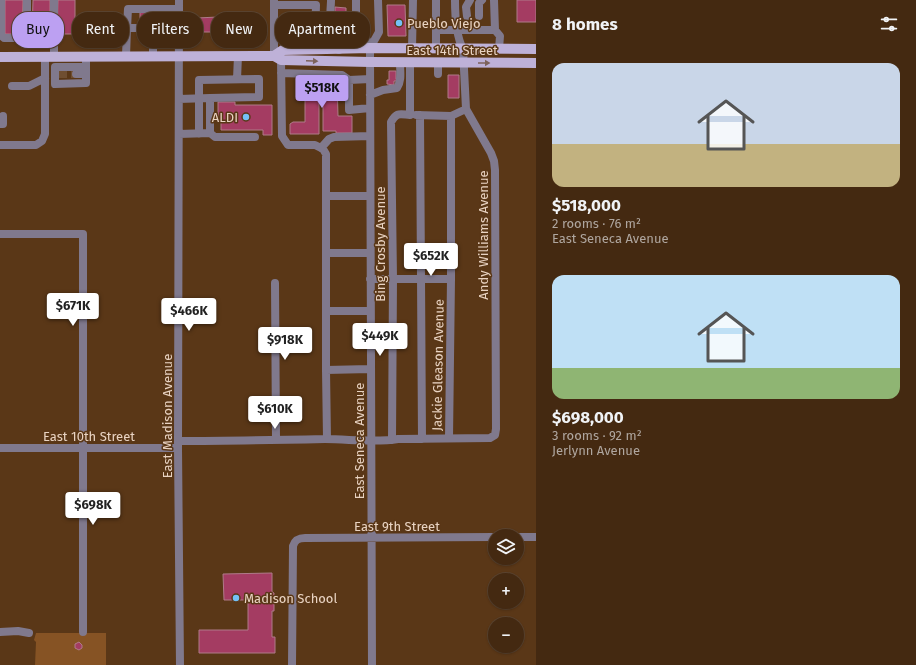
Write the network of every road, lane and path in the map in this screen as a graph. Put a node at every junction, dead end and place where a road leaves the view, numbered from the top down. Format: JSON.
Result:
{"nodes":[{"id":1,"x":1,"y":0,"type":"edge"},
{"id":2,"x":27,"y":0,"type":"edge"},
{"id":3,"x":54,"y":0,"type":"edge"},
{"id":4,"x":179,"y":0,"type":"edge"},
{"id":5,"x":331,"y":0,"type":"edge"},
{"id":6,"x":356,"y":0,"type":"edge"},
{"id":7,"x":378,"y":0,"type":"edge"},
{"id":8,"x":413,"y":0,"type":"edge"},
{"id":9,"x":436,"y":0,"type":"edge"},
{"id":10,"x":454,"y":0,"type":"edge"},
{"id":11,"x":470,"y":0,"type":"edge"},
{"id":12,"x":482,"y":0,"type":"edge"},
{"id":13,"x":488,"y":0,"type":"edge"},
{"id":14,"x":274,"y":2,"type":"edge"},
{"id":15,"x":494,"y":3,"type":"edge"},
{"id":16,"x":164,"y":9,"type":"joint"},
{"id":17,"x":179,"y":9,"type":"joint"},
{"id":18,"x":128,"y":12,"type":"edge"},
{"id":19,"x":316,"y":12,"type":"edge"},
{"id":20,"x":331,"y":12,"type":"edge"},
{"id":21,"x":356,"y":12,"type":"edge"},
{"id":22,"x":479,"y":22,"type":"junction"},
{"id":23,"x":467,"y":23,"type":"junction"},
{"id":24,"x":436,"y":30,"type":"junction"},
{"id":25,"x":458,"y":30,"type":"junction"},
{"id":26,"x":495,"y":30,"type":"junction"},
{"id":27,"x":274,"y":38,"type":"joint"},
{"id":28,"x":126,"y":48,"type":"edge"},
{"id":29,"x":153,"y":48,"type":"edge"},
{"id":30,"x":179,"y":48,"type":"edge"},
{"id":31,"x":328,"y":48,"type":"edge"},
{"id":32,"x":370,"y":48,"type":"junction"},
{"id":33,"x":412,"y":49,"type":"junction"},
{"id":34,"x":436,"y":49,"type":"junction"},
{"id":35,"x":463,"y":49,"type":"junction"},
{"id":36,"x":499,"y":49,"type":"junction"},
{"id":37,"x":536,"y":49,"type":"edge"},
{"id":38,"x":316,"y":50,"type":"joint"},
{"id":39,"x":0,"y":56,"type":"edge"},
{"id":40,"x":50,"y":56,"type":"junction"},
{"id":41,"x":126,"y":56,"type":"junction"},
{"id":42,"x":153,"y":56,"type":"junction"},
{"id":43,"x":179,"y":56,"type":"junction"},
{"id":44,"x":238,"y":56,"type":"junction"},
{"id":45,"x":277,"y":58,"type":"junction"},
{"id":46,"x":370,"y":62,"type":"junction"},
{"id":47,"x":405,"y":63,"type":"junction"},
{"id":48,"x":438,"y":63,"type":"junction"},
{"id":49,"x":464,"y":63,"type":"junction"},
{"id":50,"x":536,"y":63,"type":"edge"},
{"id":51,"x":86,"y":66,"type":"junction"},
{"id":52,"x":281,"y":73,"type":"junction"},
{"id":53,"x":57,"y":74,"type":"junction"},
{"id":54,"x":76,"y":74,"type":"tunnel mouth"},
{"id":55,"x":438,"y":74,"type":"dead end"},
{"id":56,"x":45,"y":76,"type":"junction"},
{"id":57,"x":372,"y":78,"type":"junction"},
{"id":58,"x":237,"y":79,"type":"junction"},
{"id":59,"x":349,"y":80,"type":"junction"},
{"id":60,"x":12,"y":86,"type":"dead end"},
{"id":61,"x":370,"y":95,"type":"junction"},
{"id":62,"x":199,"y":98,"type":"junction"},
{"id":63,"x":210,"y":98,"type":"junction"},
{"id":64,"x":179,"y":99,"type":"junction"},
{"id":65,"x":370,"y":108,"type":"junction"},
{"id":66,"x":466,"y":109,"type":"junction"},
{"id":67,"x":410,"y":115,"type":"junction"},
{"id":68,"x":420,"y":115,"type":"junction"},
{"id":69,"x":3,"y":116,"type":"dead end"},
{"id":70,"x":451,"y":116,"type":"junction"},
{"id":71,"x":0,"y":124,"type":"edge"},
{"id":72,"x":179,"y":134,"type":"junction"},
{"id":73,"x":199,"y":134,"type":"junction"},
{"id":74,"x":210,"y":134,"type":"junction"},
{"id":75,"x":370,"y":136,"type":"junction"},
{"id":76,"x":255,"y":137,"type":"dead end"},
{"id":77,"x":0,"y":145,"type":"edge"},
{"id":78,"x":321,"y":148,"type":"junction"},
{"id":79,"x":326,"y":196,"type":"junction"},
{"id":80,"x":370,"y":196,"type":"junction"},
{"id":81,"x":0,"y":234,"type":"edge"},
{"id":82,"x":326,"y":253,"type":"junction"},
{"id":83,"x":370,"y":253,"type":"junction"},
{"id":84,"x":370,"y":279,"type":"junction"},
{"id":85,"x":392,"y":279,"type":"junction"},
{"id":86,"x":421,"y":279,"type":"junction"},
{"id":87,"x":451,"y":279,"type":"junction"},
{"id":88,"x":275,"y":283,"type":"dead end"},
{"id":89,"x":370,"y":311,"type":"junction"},
{"id":90,"x":326,"y":312,"type":"junction"},
{"id":91,"x":370,"y":369,"type":"junction"},
{"id":92,"x":326,"y":370,"type":"junction"},
{"id":93,"x":496,"y":429,"type":"joint"},
{"id":94,"x":449,"y":438,"type":"junction"},
{"id":95,"x":327,"y":439,"type":"junction"},
{"id":96,"x":422,"y":439,"type":"junction"},
{"id":97,"x":276,"y":440,"type":"junction"},
{"id":98,"x":370,"y":440,"type":"junction"},
{"id":99,"x":392,"y":440,"type":"junction"},
{"id":100,"x":178,"y":444,"type":"junction"},
{"id":101,"x":0,"y":448,"type":"edge"},
{"id":102,"x":83,"y":448,"type":"junction"},
{"id":103,"x":488,"y":537,"type":"edge"},
{"id":104,"x":524,"y":537,"type":"edge"},
{"id":105,"x":536,"y":537,"type":"edge"},
{"id":106,"x":372,"y":538,"type":"junction"},
{"id":107,"x":0,"y":632,"type":"edge"},
{"id":108,"x":84,"y":632,"type":"dead end"},
{"id":109,"x":29,"y":633,"type":"dead end"},
{"id":110,"x":180,"y":665,"type":"edge"},
{"id":111,"x":292,"y":665,"type":"edge"},
{"id":112,"x":372,"y":665,"type":"edge"}],
"edges":[{"from":1,"to":2,"type":"street"},
{"from":3,"to":40,"type":"street"},
{"from":4,"to":17,"type":"street","name":"East Madison Avenue"},
{"from":5,"to":20,"type":"street"},
{"from":6,"to":21,"type":"street"},
{"from":7,"to":32,"type":"street"},
{"from":8,"to":33,"type":"street"},
{"from":9,"to":24,"type":"street"},
{"from":10,"to":25,"type":"street","name":"Andy Williams Avenue"},
{"from":11,"to":23,"type":"street"},
{"from":12,"to":22,"type":"street"},
{"from":13,"to":15,"type":"street"},
{"from":14,"to":19,"type":"street"},
{"from":14,"to":27,"type":"street"},
{"from":15,"to":26,"type":"street"},
{"from":16,"to":17,"type":"street"},
{"from":16,"to":18,"type":"street"},
{"from":22,"to":23,"type":"street"},
{"from":22,"to":26,"type":"street"},
{"from":23,"to":25,"type":"street"},
{"from":24,"to":25,"type":"street"},
{"from":24,"to":34,"type":"street"},
{"from":25,"to":35,"type":"street","name":"Andy Williams Avenue"},
{"from":26,"to":36,"type":"street"},
{"from":27,"to":45,"type":"street"},
{"from":28,"to":41,"type":"street"},
{"from":29,"to":42,"type":"street"},
{"from":30,"to":43,"type":"street","name":"East Madison Avenue"},
{"from":31,"to":38,"type":"main road","name":"East 14th Street"},
{"from":32,"to":33,"type":"main road","name":"East 14th Street"},
{"from":32,"to":46,"type":"street","name":"East Seneca Avenue"},
{"from":33,"to":34,"type":"main road","name":"East 14th Street"},
{"from":34,"to":35,"type":"main road","name":"East 14th Street"},
{"from":35,"to":36,"type":"main road","name":"East 14th Street"},
{"from":35,"to":49,"type":"street","name":"Andy Williams Avenue"},
{"from":36,"to":37,"type":"main road","name":"East 14th Street"},
{"from":38,"to":45,"type":"main road","name":"East 14th Street"},
{"from":39,"to":40,"type":"main road","name":"East 14th Street"},
{"from":40,"to":51,"type":"main road","name":"East 14th Street"},
{"from":40,"to":56,"type":"street"},
{"from":41,"to":42,"type":"main road","name":"East 14th Street"},
{"from":41,"to":51,"type":"main road","name":"East 14th Street"},
{"from":42,"to":43,"type":"main road","name":"East 14th Street"},
{"from":43,"to":44,"type":"main road","name":"East 14th Street"},
{"from":43,"to":64,"type":"street","name":"East Madison Avenue"},
{"from":44,"to":45,"type":"main road","name":"East 14th Street"},
{"from":44,"to":58,"type":"street"},
{"from":45,"to":46,"type":"main road","name":"East 14th Street","one_way":true},
{"from":45,"to":52,"type":"street"},
{"from":46,"to":47,"type":"main road","name":"East 14th Street"},
{"from":46,"to":57,"type":"street","name":"East Seneca Avenue"},
{"from":47,"to":48,"type":"main road","name":"East 14th Street"},
{"from":47,"to":61,"type":"street"},
{"from":47,"to":67,"type":"street"},
{"from":48,"to":49,"type":"main road","name":"East 14th Street"},
{"from":48,"to":55,"type":"street"},
{"from":49,"to":50,"type":"main road","name":"East 14th Street","one_way":true},
{"from":49,"to":66,"type":"street","name":"Andy Williams Avenue"},
{"from":51,"to":53,"type":"street"},
{"from":51,"to":53,"type":"street"},
{"from":51,"to":54,"type":"street"},
{"from":52,"to":59,"type":"street"},
{"from":52,"to":78,"type":"street"},
{"from":53,"to":56,"type":"street"},
{"from":56,"to":60,"type":"street"},
{"from":56,"to":77,"type":"street"},
{"from":57,"to":59,"type":"street"},
{"from":57,"to":61,"type":"street","name":"East Seneca Avenue"},
{"from":58,"to":62,"type":"street"},
{"from":58,"to":63,"type":"street"},
{"from":59,"to":65,"type":"street"},
{"from":61,"to":65,"type":"street","name":"East Seneca Avenue"},
{"from":62,"to":63,"type":"street"},
{"from":62,"to":64,"type":"street"},
{"from":62,"to":73,"type":"street"},
{"from":63,"to":74,"type":"street"},
{"from":64,"to":72,"type":"street","name":"East Madison Avenue"},
{"from":65,"to":75,"type":"street","name":"East Seneca Avenue"},
{"from":66,"to":70,"type":"street"},
{"from":66,"to":93,"type":"street","name":"Andy Williams Avenue"},
{"from":67,"to":68,"type":"street"},
{"from":67,"to":85,"type":"street","name":"Bing Crosby Avenue"},
{"from":68,"to":70,"type":"street"},
{"from":68,"to":86,"type":"street"},
{"from":69,"to":71,"type":"street"},
{"from":70,"to":87,"type":"street","name":"Jackie Gleason Avenue"},
{"from":72,"to":73,"type":"street"},
{"from":72,"to":100,"type":"street","name":"East Madison Avenue"},
{"from":73,"to":74,"type":"street"},
{"from":74,"to":76,"type":"street"},
{"from":75,"to":78,"type":"street"},
{"from":75,"to":80,"type":"street","name":"East Seneca Avenue"},
{"from":78,"to":79,"type":"street"},
{"from":79,"to":80,"type":"street"},
{"from":79,"to":82,"type":"street"},
{"from":80,"to":83,"type":"street","name":"East Seneca Avenue"},
{"from":81,"to":102,"type":"street"},
{"from":82,"to":83,"type":"street"},
{"from":82,"to":90,"type":"street"},
{"from":83,"to":84,"type":"street","name":"East Seneca Avenue"},
{"from":84,"to":85,"type":"street"},
{"from":84,"to":89,"type":"street","name":"East Seneca Avenue"},
{"from":85,"to":86,"type":"street"},
{"from":85,"to":99,"type":"street","name":"Bing Crosby Avenue"},
{"from":86,"to":87,"type":"street"},
{"from":86,"to":96,"type":"street"},
{"from":87,"to":94,"type":"street","name":"Jackie Gleason Avenue"},
{"from":88,"to":97,"type":"street"},
{"from":89,"to":90,"type":"street"},
{"from":89,"to":91,"type":"street","name":"East Seneca Avenue"},
{"from":90,"to":92,"type":"street"},
{"from":91,"to":92,"type":"street"},
{"from":91,"to":98,"type":"street","name":"East Seneca Avenue"},
{"from":92,"to":95,"type":"street"},
{"from":93,"to":94,"type":"street","name":"East 10th Street"},
{"from":94,"to":96,"type":"street","name":"East 10th Street"},
{"from":95,"to":97,"type":"street","name":"East 10th Street"},
{"from":95,"to":98,"type":"street","name":"East 10th Street"},
{"from":96,"to":99,"type":"street","name":"East 10th Street"},
{"from":97,"to":100,"type":"street","name":"East 10th Street"},
{"from":98,"to":99,"type":"street","name":"East 10th Street"},
{"from":98,"to":106,"type":"street","name":"East Seneca Avenue"},
{"from":100,"to":102,"type":"street","name":"East 10th Street"},
{"from":100,"to":110,"type":"street","name":"East Madison Avenue"},
{"from":101,"to":102,"type":"street","name":"East 10th Street"},
{"from":102,"to":108,"type":"street"},
{"from":103,"to":106,"type":"street","name":"East 9th Street"},
{"from":104,"to":105,"type":"street"},
{"from":106,"to":111,"type":"street","name":"East 9th Street"},
{"from":106,"to":112,"type":"street","name":"East Seneca Avenue"},
{"from":107,"to":109,"type":"street"}]}
